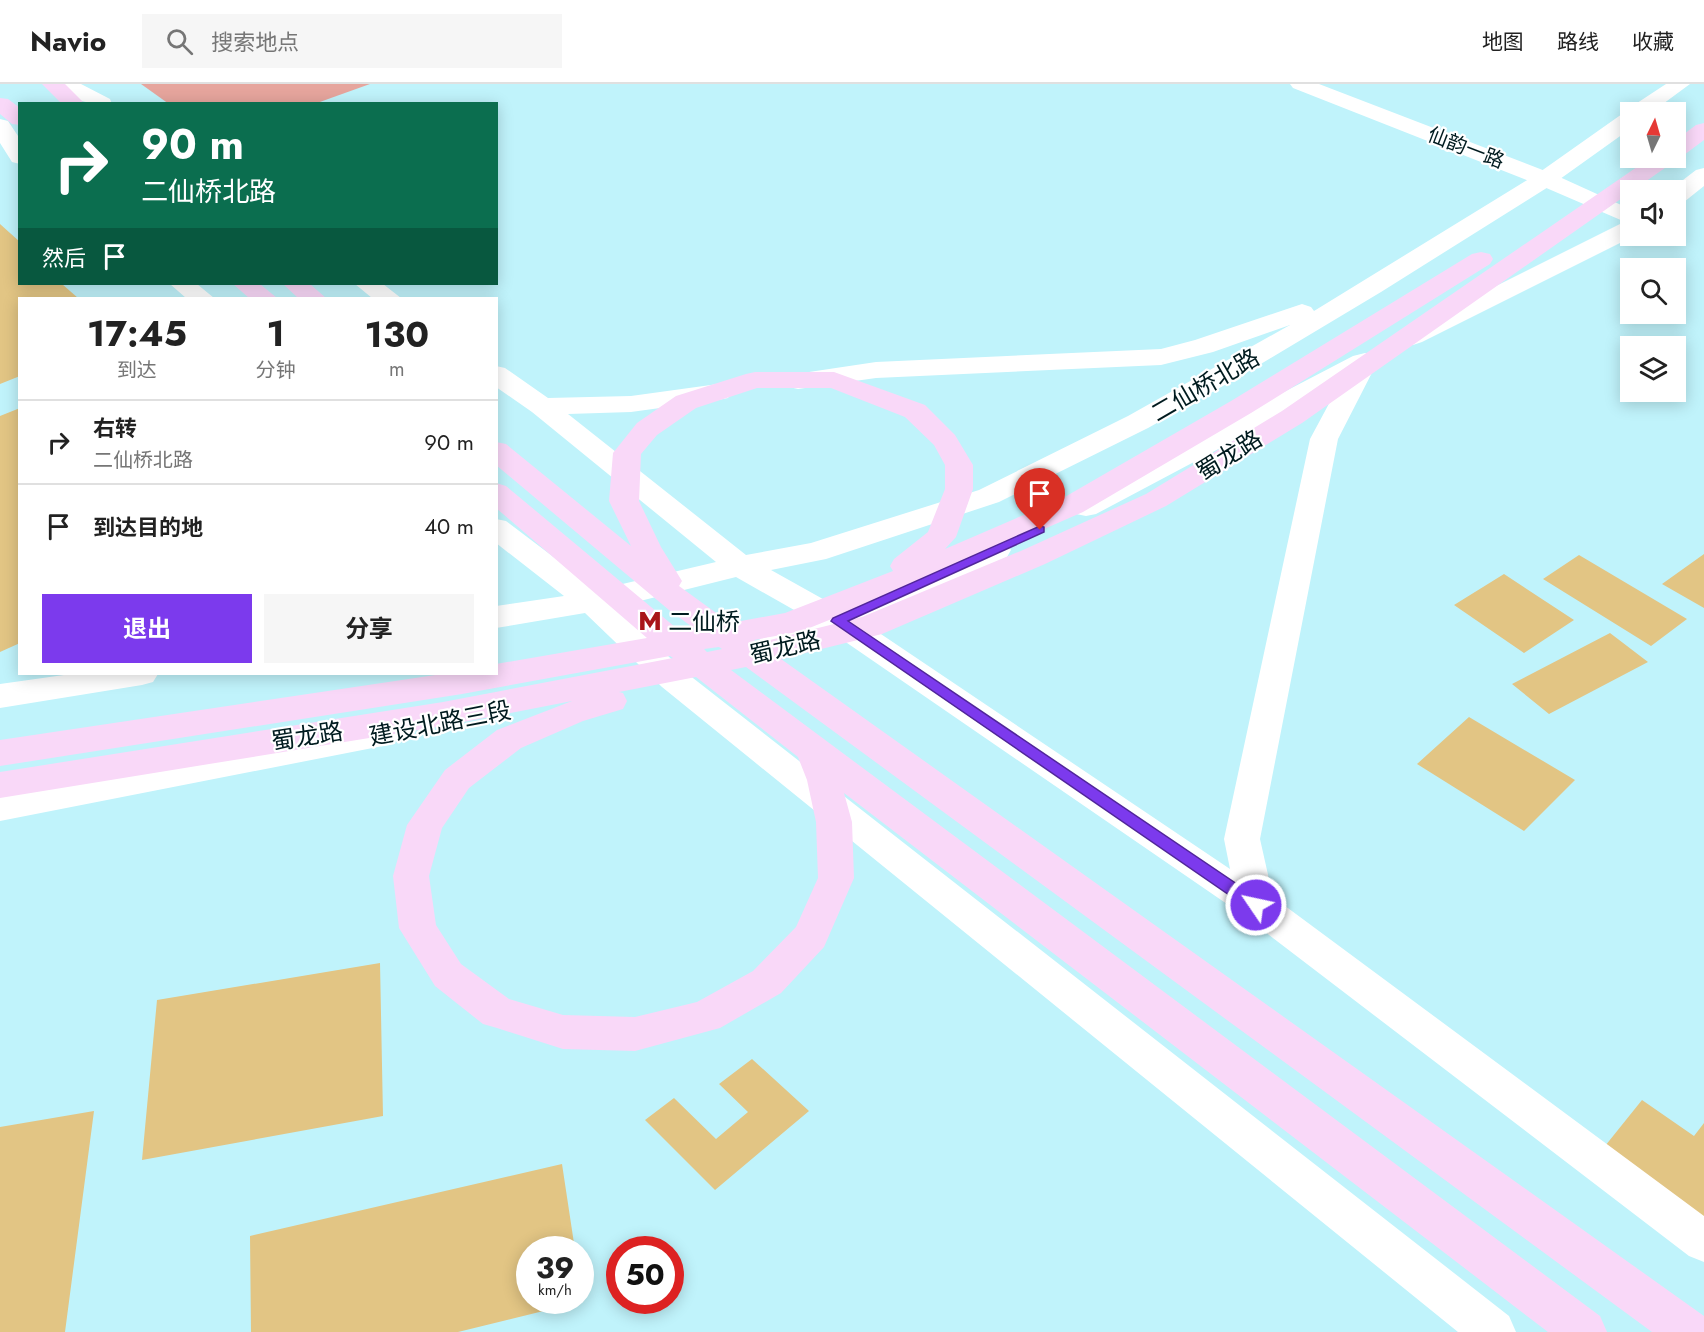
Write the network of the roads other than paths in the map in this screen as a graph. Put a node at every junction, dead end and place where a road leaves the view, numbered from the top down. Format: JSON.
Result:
{"nodes":[{"id":1,"x":51,"y":84,"type":"edge"},
{"id":2,"x":66,"y":84,"type":"edge"},
{"id":3,"x":1300,"y":84,"type":"edge"},
{"id":4,"x":1680,"y":84,"type":"edge"},
{"id":5,"x":73,"y":102,"type":"edge"},
{"id":6,"x":98,"y":102,"type":"edge"},
{"id":7,"x":1654,"y":102,"type":"edge"},
{"id":8,"x":0,"y":104,"type":"edge"},
{"id":9,"x":18,"y":117,"type":"edge"},
{"id":10,"x":0,"y":126,"type":"edge"},
{"id":11,"x":1620,"y":126,"type":"edge"},
{"id":12,"x":1704,"y":130,"type":"edge"},
{"id":13,"x":1686,"y":143,"type":"edge"},
{"id":14,"x":18,"y":154,"type":"edge"},
{"id":15,"x":1620,"y":163,"type":"edge"},
{"id":16,"x":1650,"y":168,"type":"edge"},
{"id":17,"x":1704,"y":175,"type":"edge"},
{"id":18,"x":1545,"y":179,"type":"junction"},
{"id":19,"x":1686,"y":189,"type":"edge"},
{"id":20,"x":1620,"y":213,"type":"edge"},
{"id":21,"x":1620,"y":233,"type":"edge"},
{"id":22,"x":183,"y":285,"type":"edge"},
{"id":23,"x":246,"y":285,"type":"edge"},
{"id":24,"x":296,"y":285,"type":"edge"},
{"id":25,"x":368,"y":285,"type":"edge"},
{"id":26,"x":1372,"y":287,"type":"junction"},
{"id":27,"x":200,"y":297,"type":"edge"},
{"id":28,"x":263,"y":297,"type":"edge"},
{"id":29,"x":312,"y":297,"type":"edge"},
{"id":30,"x":386,"y":297,"type":"edge"},
{"id":31,"x":1365,"y":360,"type":"junction"},
{"id":32,"x":498,"y":375,"type":"edge"},
{"id":33,"x":542,"y":406,"type":"junction"},
{"id":34,"x":498,"y":452,"type":"edge"},
{"id":35,"x":498,"y":494,"type":"edge"},
{"id":36,"x":498,"y":530,"type":"edge"},
{"id":37,"x":740,"y":566,"type":"junction"},
{"id":38,"x":592,"y":602,"type":"junction"},
{"id":39,"x":680,"y":603,"type":"junction"},
{"id":40,"x":498,"y":617,"type":"edge"},
{"id":41,"x":838,"y":621,"type":"junction"},
{"id":42,"x":704,"y":640,"type":"junction"},
{"id":43,"x":770,"y":651,"type":"junction"},
{"id":44,"x":136,"y":675,"type":"edge"},
{"id":45,"x":673,"y":679,"type":"junction"},
{"id":46,"x":0,"y":696,"type":"edge"},
{"id":47,"x":812,"y":750,"type":"junction"},
{"id":48,"x":0,"y":753,"type":"edge"},
{"id":49,"x":0,"y":785,"type":"edge"},
{"id":50,"x":0,"y":808,"type":"edge"},
{"id":51,"x":1256,"y":905,"type":"junction"},
{"id":52,"x":1704,"y":1242,"type":"edge"},
{"id":53,"x":1493,"y":1332,"type":"edge"},
{"id":54,"x":1584,"y":1332,"type":"edge"},
{"id":55,"x":1689,"y":1332,"type":"edge"}],
"edges":[{"from":1,"to":5,"type":"main road"},
{"from":2,"to":6,"type":"main road"},
{"from":3,"to":18,"type":"main road","name":"仙韵一路"},
{"from":4,"to":7,"type":"main road"},
{"from":8,"to":9,"type":"main road"},
{"from":10,"to":14,"type":"main road"},
{"from":11,"to":18,"type":"main road","name":"二仙桥北路"},
{"from":12,"to":13,"type":"main road"},
{"from":15,"to":42,"type":"main road","name":"蜀龙路"},
{"from":16,"to":43,"type":"main road","name":"蜀龙路"},
{"from":17,"to":19,"type":"main road"},
{"from":18,"to":20,"type":"main road","name":"仙韵一路"},
{"from":18,"to":26,"type":"main road","name":"二仙桥北路"},
{"from":21,"to":31,"type":"main road"},
{"from":22,"to":27,"type":"main road"},
{"from":23,"to":28,"type":"main road"},
{"from":24,"to":29,"type":"main road"},
{"from":25,"to":30,"type":"main road"},
{"from":26,"to":33,"type":"main road"},
{"from":26,"to":37,"type":"main road","name":"二仙桥北路"},
{"from":31,"to":41,"type":"main road"},
{"from":31,"to":51,"type":"main road"},
{"from":32,"to":33,"type":"main road"},
{"from":33,"to":37,"type":"main road"},
{"from":34,"to":39,"type":"main road"},
{"from":35,"to":47,"type":"main road"},
{"from":36,"to":38,"type":"main road"},
{"from":37,"to":38,"type":"main road"},
{"from":37,"to":41,"type":"main road"},
{"from":38,"to":40,"type":"main road"},
{"from":38,"to":45,"type":"main road"},
{"from":39,"to":42,"type":"main road"},
{"from":39,"to":55,"type":"main road"},
{"from":41,"to":45,"type":"main road","name":"建设北路三段"},
{"from":41,"to":51,"type":"main road"},
{"from":42,"to":48,"type":"main road","name":"蜀龙路"},
{"from":43,"to":47,"type":"main road"},
{"from":43,"to":49,"type":"main road","name":"蜀龙路"},
{"from":44,"to":46,"type":"main road"},
{"from":45,"to":50,"type":"main road","name":"建设北路三段"},
{"from":45,"to":53,"type":"main road"},
{"from":47,"to":54,"type":"main road"},
{"from":51,"to":52,"type":"main road"}]}
